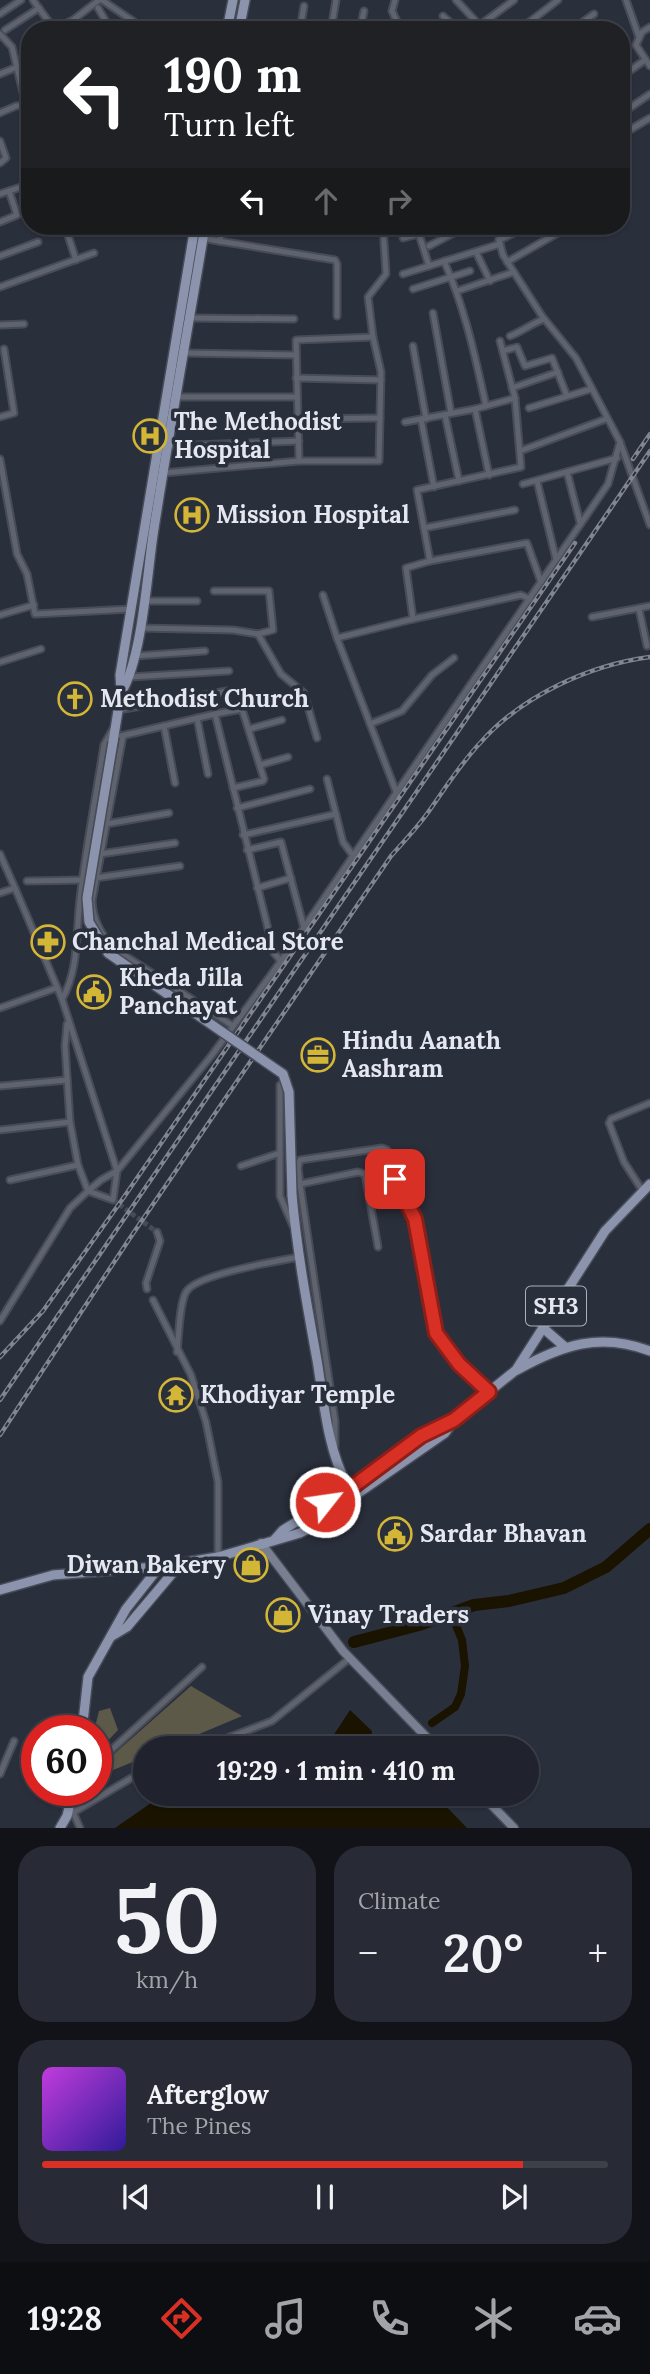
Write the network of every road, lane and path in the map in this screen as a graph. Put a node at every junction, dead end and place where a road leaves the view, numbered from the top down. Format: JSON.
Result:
{"nodes":[{"id":1,"x":21,"y":0,"type":"edge"},
{"id":2,"x":33,"y":0,"type":"edge"},
{"id":3,"x":100,"y":0,"type":"edge"},
{"id":4,"x":233,"y":0,"type":"edge"},
{"id":5,"x":245,"y":0,"type":"edge"},
{"id":6,"x":336,"y":0,"type":"edge"},
{"id":7,"x":395,"y":0,"type":"edge"},
{"id":8,"x":514,"y":0,"type":"edge"},
{"id":9,"x":558,"y":0,"type":"edge"},
{"id":10,"x":626,"y":0,"type":"edge"},
{"id":11,"x":461,"y":1,"type":"edge"},
{"id":12,"x":304,"y":6,"type":"dead end"},
{"id":13,"x":39,"y":8,"type":"junction"},
{"id":14,"x":98,"y":8,"type":"dead end"},
{"id":15,"x":364,"y":11,"type":"dead end"},
{"id":16,"x":0,"y":14,"type":"edge"},
{"id":17,"x":594,"y":14,"type":"dead end"},
{"id":18,"x":443,"y":16,"type":"dead end"},
{"id":19,"x":21,"y":21,"type":"edge"},
{"id":20,"x":21,"y":21,"type":"edge"},
{"id":21,"x":48,"y":21,"type":"edge"},
{"id":22,"x":71,"y":21,"type":"edge"},
{"id":23,"x":106,"y":21,"type":"edge"},
{"id":24,"x":130,"y":21,"type":"edge"},
{"id":25,"x":228,"y":21,"type":"edge"},
{"id":26,"x":241,"y":21,"type":"edge"},
{"id":27,"x":302,"y":21,"type":"edge"},
{"id":28,"x":332,"y":21,"type":"edge"},
{"id":29,"x":362,"y":21,"type":"edge"},
{"id":30,"x":397,"y":21,"type":"edge"},
{"id":31,"x":449,"y":21,"type":"edge"},
{"id":32,"x":477,"y":21,"type":"edge"},
{"id":33,"x":490,"y":21,"type":"edge"},
{"id":34,"x":531,"y":21,"type":"edge"},
{"id":35,"x":584,"y":21,"type":"edge"},
{"id":36,"x":650,"y":27,"type":"edge"},
{"id":37,"x":2,"y":35,"type":"edge"},
{"id":38,"x":639,"y":37,"type":"junction"},
{"id":39,"x":645,"y":60,"type":"junction"},
{"id":40,"x":17,"y":66,"type":"junction"},
{"id":41,"x":650,"y":66,"type":"edge"},
{"id":42,"x":630,"y":71,"type":"edge"},
{"id":43,"x":0,"y":74,"type":"edge"},
{"id":44,"x":21,"y":80,"type":"edge"},
{"id":45,"x":650,"y":94,"type":"edge"},
{"id":46,"x":21,"y":106,"type":"edge"},
{"id":47,"x":630,"y":108,"type":"edge"},
{"id":48,"x":0,"y":113,"type":"edge"},
{"id":49,"x":650,"y":118,"type":"edge"},
{"id":50,"x":630,"y":130,"type":"edge"},
{"id":51,"x":0,"y":141,"type":"edge"},
{"id":52,"x":0,"y":163,"type":"edge"},
{"id":53,"x":21,"y":187,"type":"edge"},
{"id":54,"x":9,"y":191,"type":"junction"},
{"id":55,"x":0,"y":194,"type":"edge"},
{"id":56,"x":0,"y":222,"type":"edge"},
{"id":57,"x":68,"y":235,"type":"edge"},
{"id":58,"x":193,"y":235,"type":"edge"},
{"id":59,"x":204,"y":235,"type":"edge"},
{"id":60,"x":221,"y":235,"type":"edge"},
{"id":61,"x":384,"y":235,"type":"edge"},
{"id":62,"x":415,"y":235,"type":"edge"},
{"id":63,"x":419,"y":235,"type":"edge"},
{"id":64,"x":451,"y":235,"type":"edge"},
{"id":65,"x":500,"y":235,"type":"edge"},
{"id":66,"x":513,"y":235,"type":"edge"},
{"id":67,"x":554,"y":235,"type":"edge"},
{"id":68,"x":203,"y":238,"type":"junction"},
{"id":69,"x":403,"y":238,"type":"dead end"},
{"id":70,"x":219,"y":241,"type":"junction"},
{"id":71,"x":38,"y":242,"type":"dead end"},
{"id":72,"x":500,"y":242,"type":"junction"},
{"id":73,"x":429,"y":247,"type":"dead end"},
{"id":74,"x":476,"y":252,"type":"junction"},
{"id":75,"x":94,"y":253,"type":"dead end"},
{"id":76,"x":0,"y":256,"type":"edge"},
{"id":77,"x":76,"y":260,"type":"junction"},
{"id":78,"x":444,"y":261,"type":"junction"},
{"id":79,"x":507,"y":262,"type":"junction"},
{"id":80,"x":429,"y":266,"type":"junction"},
{"id":81,"x":470,"y":271,"type":"dead end"},
{"id":82,"x":514,"y":272,"type":"junction"},
{"id":83,"x":403,"y":274,"type":"dead end"},
{"id":84,"x":452,"y":278,"type":"junction"},
{"id":85,"x":490,"y":281,"type":"junction"},
{"id":86,"x":0,"y":287,"type":"edge"},
{"id":87,"x":413,"y":289,"type":"dead end"},
{"id":88,"x":457,"y":291,"type":"junction"},
{"id":89,"x":433,"y":313,"type":"dead end"},
{"id":90,"x":337,"y":316,"type":"dead end"},
{"id":91,"x":190,"y":318,"type":"junction"},
{"id":92,"x":293,"y":319,"type":"dead end"},
{"id":93,"x":544,"y":319,"type":"junction"},
{"id":94,"x":24,"y":324,"type":"dead end"},
{"id":95,"x":0,"y":325,"type":"edge"},
{"id":96,"x":510,"y":336,"type":"dead end"},
{"id":97,"x":373,"y":337,"type":"junction"},
{"id":98,"x":500,"y":341,"type":"dead end"},
{"id":99,"x":413,"y":346,"type":"dead end"},
{"id":100,"x":4,"y":349,"type":"dead end"},
{"id":101,"x":503,"y":351,"type":"junction"},
{"id":102,"x":184,"y":353,"type":"junction"},
{"id":103,"x":296,"y":355,"type":"junction"},
{"id":104,"x":558,"y":372,"type":"junction"},
{"id":105,"x":296,"y":378,"type":"junction"},
{"id":106,"x":381,"y":380,"type":"junction"},
{"id":107,"x":512,"y":388,"type":"junction"},
{"id":108,"x":591,"y":389,"type":"junction"},
{"id":109,"x":567,"y":396,"type":"junction"},
{"id":110,"x":176,"y":397,"type":"junction"},
{"id":111,"x":296,"y":397,"type":"junction"},
{"id":112,"x":515,"y":398,"type":"junction"},
{"id":113,"x":485,"y":406,"type":"junction"},
{"id":114,"x":529,"y":408,"type":"dead end"},
{"id":115,"x":475,"y":409,"type":"junction"},
{"id":116,"x":448,"y":414,"type":"junction"},
{"id":117,"x":0,"y":417,"type":"edge"},
{"id":118,"x":380,"y":418,"type":"junction"},
{"id":119,"x":298,"y":419,"type":"junction"},
{"id":120,"x":424,"y":419,"type":"junction"},
{"id":121,"x":606,"y":419,"type":"junction"},
{"id":122,"x":405,"y":422,"type":"dead end"},
{"id":123,"x":299,"y":441,"type":"junction"},
{"id":124,"x":620,"y":442,"type":"junction"},
{"id":125,"x":168,"y":446,"type":"junction"},
{"id":126,"x":520,"y":451,"type":"junction"},
{"id":127,"x":617,"y":458,"type":"junction"},
{"id":128,"x":0,"y":459,"type":"edge"},
{"id":129,"x":299,"y":461,"type":"junction"},
{"id":130,"x":567,"y":472,"type":"junction"},
{"id":131,"x":163,"y":474,"type":"junction"},
{"id":132,"x":489,"y":475,"type":"junction"},
{"id":133,"x":460,"y":481,"type":"junction"},
{"id":134,"x":537,"y":481,"type":"junction"},
{"id":135,"x":523,"y":484,"type":"dead end"},
{"id":136,"x":435,"y":487,"type":"junction"},
{"id":137,"x":3,"y":489,"type":"edge"},
{"id":138,"x":9,"y":508,"type":"junction"},
{"id":139,"x":0,"y":510,"type":"edge"},
{"id":140,"x":515,"y":510,"type":"dead end"},
{"id":141,"x":580,"y":522,"type":"junction"},
{"id":142,"x":650,"y":525,"type":"edge"},
{"id":143,"x":424,"y":528,"type":"junction"},
{"id":144,"x":556,"y":559,"type":"junction"},
{"id":145,"x":430,"y":561,"type":"junction"},
{"id":146,"x":541,"y":582,"type":"junction"},
{"id":147,"x":214,"y":591,"type":"dead end"},
{"id":148,"x":323,"y":595,"type":"dead end"},
{"id":149,"x":530,"y":599,"type":"junction"},
{"id":150,"x":144,"y":601,"type":"junction"},
{"id":151,"x":197,"y":601,"type":"dead end"},
{"id":152,"x":34,"y":605,"type":"junction"},
{"id":153,"x":650,"y":606,"type":"edge"},
{"id":154,"x":131,"y":609,"type":"junction"},
{"id":155,"x":639,"y":609,"type":"junction"},
{"id":156,"x":0,"y":615,"type":"edge"},
{"id":157,"x":592,"y":617,"type":"dead end"},
{"id":158,"x":413,"y":619,"type":"junction"},
{"id":159,"x":139,"y":628,"type":"junction"},
{"id":160,"x":258,"y":634,"type":"junction"},
{"id":161,"x":337,"y":638,"type":"junction"},
{"id":162,"x":647,"y":646,"type":"dead end"},
{"id":163,"x":41,"y":649,"type":"dead end"},
{"id":164,"x":205,"y":651,"type":"dead end"},
{"id":165,"x":134,"y":656,"type":"junction"},
{"id":166,"x":454,"y":659,"type":"dead end"},
{"id":167,"x":0,"y":662,"type":"edge"},
{"id":168,"x":229,"y":671,"type":"dead end"},
{"id":169,"x":130,"y":677,"type":"junction"},
{"id":170,"x":227,"y":691,"type":"dead end"},
{"id":171,"x":121,"y":692,"type":"junction"},
{"id":172,"x":118,"y":710,"type":"junction"},
{"id":173,"x":215,"y":714,"type":"junction"},
{"id":174,"x":197,"y":718,"type":"junction"},
{"id":175,"x":282,"y":720,"type":"dead end"},
{"id":176,"x":370,"y":724,"type":"junction"},
{"id":177,"x":115,"y":726,"type":"junction"},
{"id":178,"x":164,"y":726,"type":"junction"},
{"id":179,"x":249,"y":729,"type":"junction"},
{"id":180,"x":317,"y":738,"type":"dead end"},
{"id":181,"x":116,"y":739,"type":"junction"},
{"id":182,"x":288,"y":757,"type":"dead end"},
{"id":183,"x":260,"y":765,"type":"junction"},
{"id":184,"x":208,"y":774,"type":"dead end"},
{"id":185,"x":327,"y":779,"type":"dead end"},
{"id":186,"x":175,"y":783,"type":"dead end"},
{"id":187,"x":233,"y":788,"type":"junction"},
{"id":188,"x":310,"y":789,"type":"dead end"},
{"id":189,"x":397,"y":794,"type":"junction"},
{"id":190,"x":237,"y":807,"type":"junction"},
{"id":191,"x":169,"y":813,"type":"dead end"},
{"id":192,"x":336,"y":814,"type":"junction"},
{"id":193,"x":106,"y":824,"type":"junction"},
{"id":194,"x":243,"y":835,"type":"junction"},
{"id":195,"x":175,"y":843,"type":"dead end"},
{"id":196,"x":247,"y":850,"type":"junction"},
{"id":197,"x":0,"y":853,"type":"edge"},
{"id":198,"x":100,"y":854,"type":"junction"},
{"id":199,"x":354,"y":857,"type":"junction"},
{"id":200,"x":180,"y":866,"type":"dead end"},
{"id":201,"x":95,"y":878,"type":"junction"},
{"id":202,"x":291,"y":878,"type":"junction"},
{"id":203,"x":83,"y":880,"type":"junction"},
{"id":204,"x":27,"y":881,"type":"dead end"},
{"id":205,"x":15,"y":888,"type":"junction"},
{"id":206,"x":257,"y":888,"type":"junction"},
{"id":207,"x":0,"y":893,"type":"edge"},
{"id":208,"x":304,"y":928,"type":"junction"},
{"id":209,"x":281,"y":961,"type":"junction"},
{"id":210,"x":56,"y":988,"type":"junction"},
{"id":211,"x":62,"y":999,"type":"junction"},
{"id":212,"x":0,"y":1008,"type":"edge"},
{"id":213,"x":68,"y":1020,"type":"junction"},
{"id":214,"x":233,"y":1026,"type":"junction"},
{"id":215,"x":67,"y":1080,"type":"junction"},
{"id":216,"x":280,"y":1085,"type":"dead end"},
{"id":217,"x":0,"y":1086,"type":"edge"},
{"id":218,"x":650,"y":1103,"type":"edge"},
{"id":219,"x":70,"y":1122,"type":"junction"},
{"id":220,"x":0,"y":1129,"type":"edge"},
{"id":221,"x":280,"y":1153,"type":"junction"},
{"id":222,"x":78,"y":1165,"type":"junction"},
{"id":223,"x":241,"y":1166,"type":"dead end"},
{"id":224,"x":117,"y":1171,"type":"junction"},
{"id":225,"x":10,"y":1180,"type":"dead end"},
{"id":226,"x":300,"y":1184,"type":"junction"},
{"id":227,"x":646,"y":1187,"type":"edge"},
{"id":228,"x":88,"y":1191,"type":"junction"},
{"id":229,"x":295,"y":1230,"type":"junction"},
{"id":230,"x":157,"y":1232,"type":"dead end"},
{"id":231,"x":378,"y":1247,"type":"dead end"},
{"id":232,"x":299,"y":1258,"type":"junction"},
{"id":233,"x":147,"y":1289,"type":"dead end"},
{"id":234,"x":153,"y":1300,"type":"dead end"},
{"id":235,"x":0,"y":1321,"type":"edge"},
{"id":236,"x":543,"y":1328,"type":"junction"},
{"id":237,"x":565,"y":1348,"type":"junction"},
{"id":238,"x":177,"y":1352,"type":"junction"},
{"id":239,"x":650,"y":1352,"type":"edge"},
{"id":240,"x":516,"y":1370,"type":"junction"},
{"id":241,"x":489,"y":1392,"type":"junction"},
{"id":242,"x":334,"y":1453,"type":"junction"},
{"id":243,"x":345,"y":1490,"type":"junction"},
{"id":244,"x":346,"y":1503,"type":"junction"},
{"id":245,"x":275,"y":1539,"type":"junction"},
{"id":246,"x":261,"y":1543,"type":"junction"},
{"id":247,"x":218,"y":1557,"type":"junction"},
{"id":248,"x":181,"y":1563,"type":"junction"},
{"id":249,"x":160,"y":1566,"type":"junction"},
{"id":250,"x":0,"y":1590,"type":"edge"},
{"id":251,"x":111,"y":1637,"type":"junction"},
{"id":252,"x":350,"y":1658,"type":"junction"},
{"id":253,"x":202,"y":1667,"type":"dead end"},
{"id":254,"x":84,"y":1715,"type":"edge"},
{"id":255,"x":233,"y":1736,"type":"edge"},
{"id":256,"x":425,"y":1736,"type":"edge"},
{"id":257,"x":14,"y":1741,"type":"dead end"},
{"id":258,"x":112,"y":1749,"type":"edge"},
{"id":259,"x":0,"y":1774,"type":"edge"},
{"id":260,"x":133,"y":1777,"type":"edge"},
{"id":261,"x":71,"y":1806,"type":"edge"},
{"id":262,"x":493,"y":1806,"type":"edge"},
{"id":263,"x":70,"y":1814,"type":"junction"},
{"id":264,"x":60,"y":1828,"type":"edge"},
{"id":265,"x":80,"y":1828,"type":"edge"},
{"id":266,"x":514,"y":1828,"type":"edge"}],
"edges":[{"from":1,"to":16,"type":"street"},
{"from":2,"to":13,"type":"street"},
{"from":3,"to":22,"type":"street"},
{"from":3,"to":24,"type":"street"},
{"from":4,"to":25,"type":"main road"},
{"from":5,"to":26,"type":"main road"},
{"from":6,"to":28,"type":"street"},
{"from":7,"to":30,"type":"street"},
{"from":8,"to":33,"type":"street"},
{"from":9,"to":34,"type":"street"},
{"from":10,"to":38,"type":"street"},
{"from":11,"to":32,"type":"street"},
{"from":12,"to":27,"type":"street"},
{"from":13,"to":20,"type":"street"},
{"from":13,"to":21,"type":"street"},
{"from":14,"to":23,"type":"street"},
{"from":15,"to":29,"type":"street"},
{"from":17,"to":35,"type":"street"},
{"from":18,"to":31,"type":"street"},
{"from":19,"to":37,"type":"street"},
{"from":36,"to":38,"type":"street"},
{"from":37,"to":40,"type":"street"},
{"from":38,"to":39,"type":"street"},
{"from":39,"to":41,"type":"street"},
{"from":39,"to":42,"type":"street"},
{"from":40,"to":43,"type":"street"},
{"from":40,"to":44,"type":"street"},
{"from":45,"to":47,"type":"street"},
{"from":46,"to":48,"type":"street"},
{"from":49,"to":50,"type":"street"},
{"from":51,"to":52,"type":"street"},
{"from":53,"to":54,"type":"street"},
{"from":54,"to":55,"type":"street"},
{"from":54,"to":56,"type":"street"},
{"from":57,"to":77,"type":"street"},
{"from":58,"to":154,"type":"main road"},
{"from":59,"to":68,"type":"main road"},
{"from":60,"to":70,"type":"street"},
{"from":61,"to":97,"type":"street"},
{"from":62,"to":69,"type":"street"},
{"from":63,"to":80,"type":"street"},
{"from":64,"to":73,"type":"street"},
{"from":65,"to":72,"type":"street"},
{"from":66,"to":72,"type":"street"},
{"from":67,"to":79,"type":"street"},
{"from":68,"to":70,"type":"street"},
{"from":68,"to":91,"type":"main road"},
{"from":70,"to":90,"type":"street"},
{"from":71,"to":76,"type":"street"},
{"from":72,"to":74,"type":"street"},
{"from":72,"to":79,"type":"street"},
{"from":74,"to":78,"type":"street"},
{"from":74,"to":85,"type":"street"},
{"from":75,"to":77,"type":"street"},
{"from":77,"to":86,"type":"street"},
{"from":78,"to":80,"type":"street"},
{"from":78,"to":84,"type":"street"},
{"from":79,"to":82,"type":"street"},
{"from":80,"to":83,"type":"street"},
{"from":81,"to":84,"type":"street"},
{"from":82,"to":85,"type":"street"},
{"from":82,"to":93,"type":"street"},
{"from":84,"to":87,"type":"street"},
{"from":84,"to":88,"type":"street"},
{"from":85,"to":88,"type":"street"},
{"from":88,"to":113,"type":"street"},
{"from":89,"to":116,"type":"street"},
{"from":91,"to":92,"type":"street"},
{"from":91,"to":102,"type":"main road"},
{"from":93,"to":96,"type":"street"},
{"from":93,"to":108,"type":"street"},
{"from":94,"to":95,"type":"street"},
{"from":97,"to":103,"type":"street"},
{"from":97,"to":106,"type":"street"},
{"from":98,"to":101,"type":"street"},
{"from":99,"to":120,"type":"street"},
{"from":100,"to":117,"type":"street"},
{"from":101,"to":104,"type":"street"},
{"from":101,"to":107,"type":"street"},
{"from":102,"to":103,"type":"street"},
{"from":102,"to":110,"type":"main road"},
{"from":103,"to":105,"type":"street"},
{"from":104,"to":107,"type":"street"},
{"from":104,"to":109,"type":"street"},
{"from":105,"to":106,"type":"street"},
{"from":105,"to":111,"type":"street"},
{"from":106,"to":118,"type":"street"},
{"from":107,"to":112,"type":"street"},
{"from":108,"to":109,"type":"street"},
{"from":108,"to":121,"type":"street"},
{"from":109,"to":114,"type":"street"},
{"from":110,"to":111,"type":"street"},
{"from":110,"to":125,"type":"main road"},
{"from":111,"to":119,"type":"street"},
{"from":112,"to":113,"type":"street"},
{"from":112,"to":126,"type":"street"},
{"from":113,"to":115,"type":"street"},
{"from":115,"to":116,"type":"street"},
{"from":115,"to":132,"type":"street"},
{"from":116,"to":120,"type":"street"},
{"from":116,"to":133,"type":"street"},
{"from":118,"to":119,"type":"street"},
{"from":118,"to":129,"type":"street"},
{"from":119,"to":123,"type":"street"},
{"from":120,"to":122,"type":"street"},
{"from":120,"to":136,"type":"street"},
{"from":121,"to":124,"type":"street"},
{"from":121,"to":126,"type":"street"},
{"from":123,"to":125,"type":"street"},
{"from":123,"to":129,"type":"street"},
{"from":124,"to":127,"type":"street"},
{"from":124,"to":142,"type":"street"},
{"from":125,"to":131,"type":"main road"},
{"from":126,"to":132,"type":"street"},
{"from":127,"to":130,"type":"street"},
{"from":127,"to":141,"type":"street"},
{"from":128,"to":137,"type":"street"},
{"from":129,"to":131,"type":"street"},
{"from":130,"to":134,"type":"street"},
{"from":130,"to":141,"type":"street"},
{"from":131,"to":150,"type":"main road"},
{"from":132,"to":133,"type":"street"},
{"from":133,"to":136,"type":"street"},
{"from":134,"to":135,"type":"street"},
{"from":134,"to":144,"type":"street"},
{"from":136,"to":143,"type":"street"},
{"from":137,"to":138,"type":"street"},
{"from":138,"to":139,"type":"street"},
{"from":138,"to":152,"type":"street"},
{"from":140,"to":143,"type":"street"},
{"from":141,"to":144,"type":"street"},
{"from":143,"to":145,"type":"street"},
{"from":144,"to":146,"type":"street"},
{"from":145,"to":146,"type":"street"},
{"from":145,"to":158,"type":"street"},
{"from":146,"to":149,"type":"street"},
{"from":147,"to":160,"type":"street"},
{"from":148,"to":161,"type":"street"},
{"from":149,"to":158,"type":"street"},
{"from":149,"to":189,"type":"street"},
{"from":150,"to":151,"type":"street"},
{"from":150,"to":159,"type":"main road"},
{"from":152,"to":154,"type":"street"},
{"from":152,"to":156,"type":"street"},
{"from":153,"to":155,"type":"street"},
{"from":154,"to":171,"type":"main road"},
{"from":155,"to":157,"type":"street"},
{"from":155,"to":162,"type":"street"},
{"from":158,"to":161,"type":"street"},
{"from":159,"to":160,"type":"street"},
{"from":159,"to":165,"type":"main road"},
{"from":160,"to":180,"type":"street"},
{"from":161,"to":176,"type":"street"},
{"from":163,"to":167,"type":"street"},
{"from":164,"to":165,"type":"street"},
{"from":165,"to":169,"type":"main road"},
{"from":166,"to":176,"type":"street"},
{"from":168,"to":169,"type":"street"},
{"from":169,"to":171,"type":"main road"},
{"from":170,"to":172,"type":"street"},
{"from":171,"to":172,"type":"main road"},
{"from":172,"to":177,"type":"main road"},
{"from":173,"to":174,"type":"street"},
{"from":173,"to":179,"type":"street"},
{"from":173,"to":187,"type":"street"},
{"from":174,"to":178,"type":"street"},
{"from":174,"to":184,"type":"street"},
{"from":175,"to":179,"type":"street"},
{"from":176,"to":189,"type":"street"},
{"from":177,"to":181,"type":"main road"},
{"from":177,"to":203,"type":"street"},
{"from":178,"to":181,"type":"street"},
{"from":178,"to":186,"type":"street"},
{"from":179,"to":183,"type":"street"},
{"from":181,"to":193,"type":"street"},
{"from":181,"to":229,"type":"main road","bridge":true},
{"from":182,"to":183,"type":"street"},
{"from":183,"to":187,"type":"street"},
{"from":185,"to":192,"type":"street"},
{"from":187,"to":190,"type":"street"},
{"from":188,"to":190,"type":"street"},
{"from":189,"to":199,"type":"street"},
{"from":190,"to":194,"type":"street"},
{"from":191,"to":193,"type":"street"},
{"from":192,"to":194,"type":"street"},
{"from":192,"to":199,"type":"street"},
{"from":193,"to":198,"type":"street"},
{"from":194,"to":196,"type":"street"},
{"from":195,"to":198,"type":"street"},
{"from":196,"to":202,"type":"street"},
{"from":196,"to":206,"type":"street"},
{"from":197,"to":205,"type":"street"},
{"from":198,"to":201,"type":"street"},
{"from":199,"to":208,"type":"street"},
{"from":200,"to":201,"type":"street"},
{"from":201,"to":214,"type":"street"},
{"from":202,"to":206,"type":"street"},
{"from":202,"to":208,"type":"street"},
{"from":203,"to":204,"type":"street"},
{"from":203,"to":211,"type":"street"},
{"from":205,"to":207,"type":"street"},
{"from":205,"to":210,"type":"street"},
{"from":206,"to":209,"type":"street"},
{"from":208,"to":209,"type":"street"},
{"from":209,"to":214,"type":"street"},
{"from":210,"to":211,"type":"street"},
{"from":210,"to":212,"type":"street"},
{"from":211,"to":213,"type":"street"},
{"from":213,"to":215,"type":"street"},
{"from":213,"to":224,"type":"street"},
{"from":214,"to":224,"type":"street"},
{"from":215,"to":217,"type":"street"},
{"from":215,"to":219,"type":"street"},
{"from":216,"to":221,"type":"street"},
{"from":218,"to":227,"type":"street"},
{"from":219,"to":220,"type":"street"},
{"from":219,"to":222,"type":"street"},
{"from":221,"to":223,"type":"street"},
{"from":221,"to":229,"type":"street"},
{"from":222,"to":225,"type":"street"},
{"from":222,"to":228,"type":"street"},
{"from":224,"to":228,"type":"street"},
{"from":224,"to":228,"type":"street"},
{"from":226,"to":231,"type":"street"},
{"from":226,"to":241,"type":"street"},
{"from":226,"to":242,"type":"street"},
{"from":227,"to":236,"type":"main road","number":"SH3"},
{"from":228,"to":235,"type":"street"},
{"from":229,"to":232,"type":"main road"},
{"from":230,"to":233,"type":"street"},
{"from":232,"to":238,"type":"street"},
{"from":232,"to":242,"type":"main road"},
{"from":234,"to":238,"type":"street"},
{"from":236,"to":237,"type":"main road"},
{"from":236,"to":240,"type":"main road","number":"SH3"},
{"from":237,"to":239,"type":"main road"},
{"from":237,"to":240,"type":"main road"},
{"from":238,"to":247,"type":"street"},
{"from":240,"to":241,"type":"main road","number":"SH3"},
{"from":241,"to":243,"type":"main road","number":"SH3"},
{"from":242,"to":243,"type":"main road"},
{"from":243,"to":244,"type":"main road"},
{"from":243,"to":244,"type":"main road"},
{"from":243,"to":245,"type":"main road"},
{"from":244,"to":245,"type":"main road"},
{"from":245,"to":246,"type":"main road"},
{"from":246,"to":247,"type":"main road"},
{"from":246,"to":252,"type":"main road"},
{"from":247,"to":248,"type":"main road"},
{"from":248,"to":249,"type":"main road"},
{"from":248,"to":251,"type":"main road"},
{"from":249,"to":250,"type":"main road"},
{"from":249,"to":251,"type":"main road"},
{"from":251,"to":254,"type":"main road"},
{"from":252,"to":255,"type":"street"},
{"from":252,"to":256,"type":"main road"},
{"from":253,"to":258,"type":"street"},
{"from":257,"to":259,"type":"street"},
{"from":260,"to":263,"type":"street"},
{"from":261,"to":263,"type":"main road"},
{"from":262,"to":266,"type":"main road"},
{"from":263,"to":264,"type":"main road"},
{"from":263,"to":265,"type":"street"}]}
